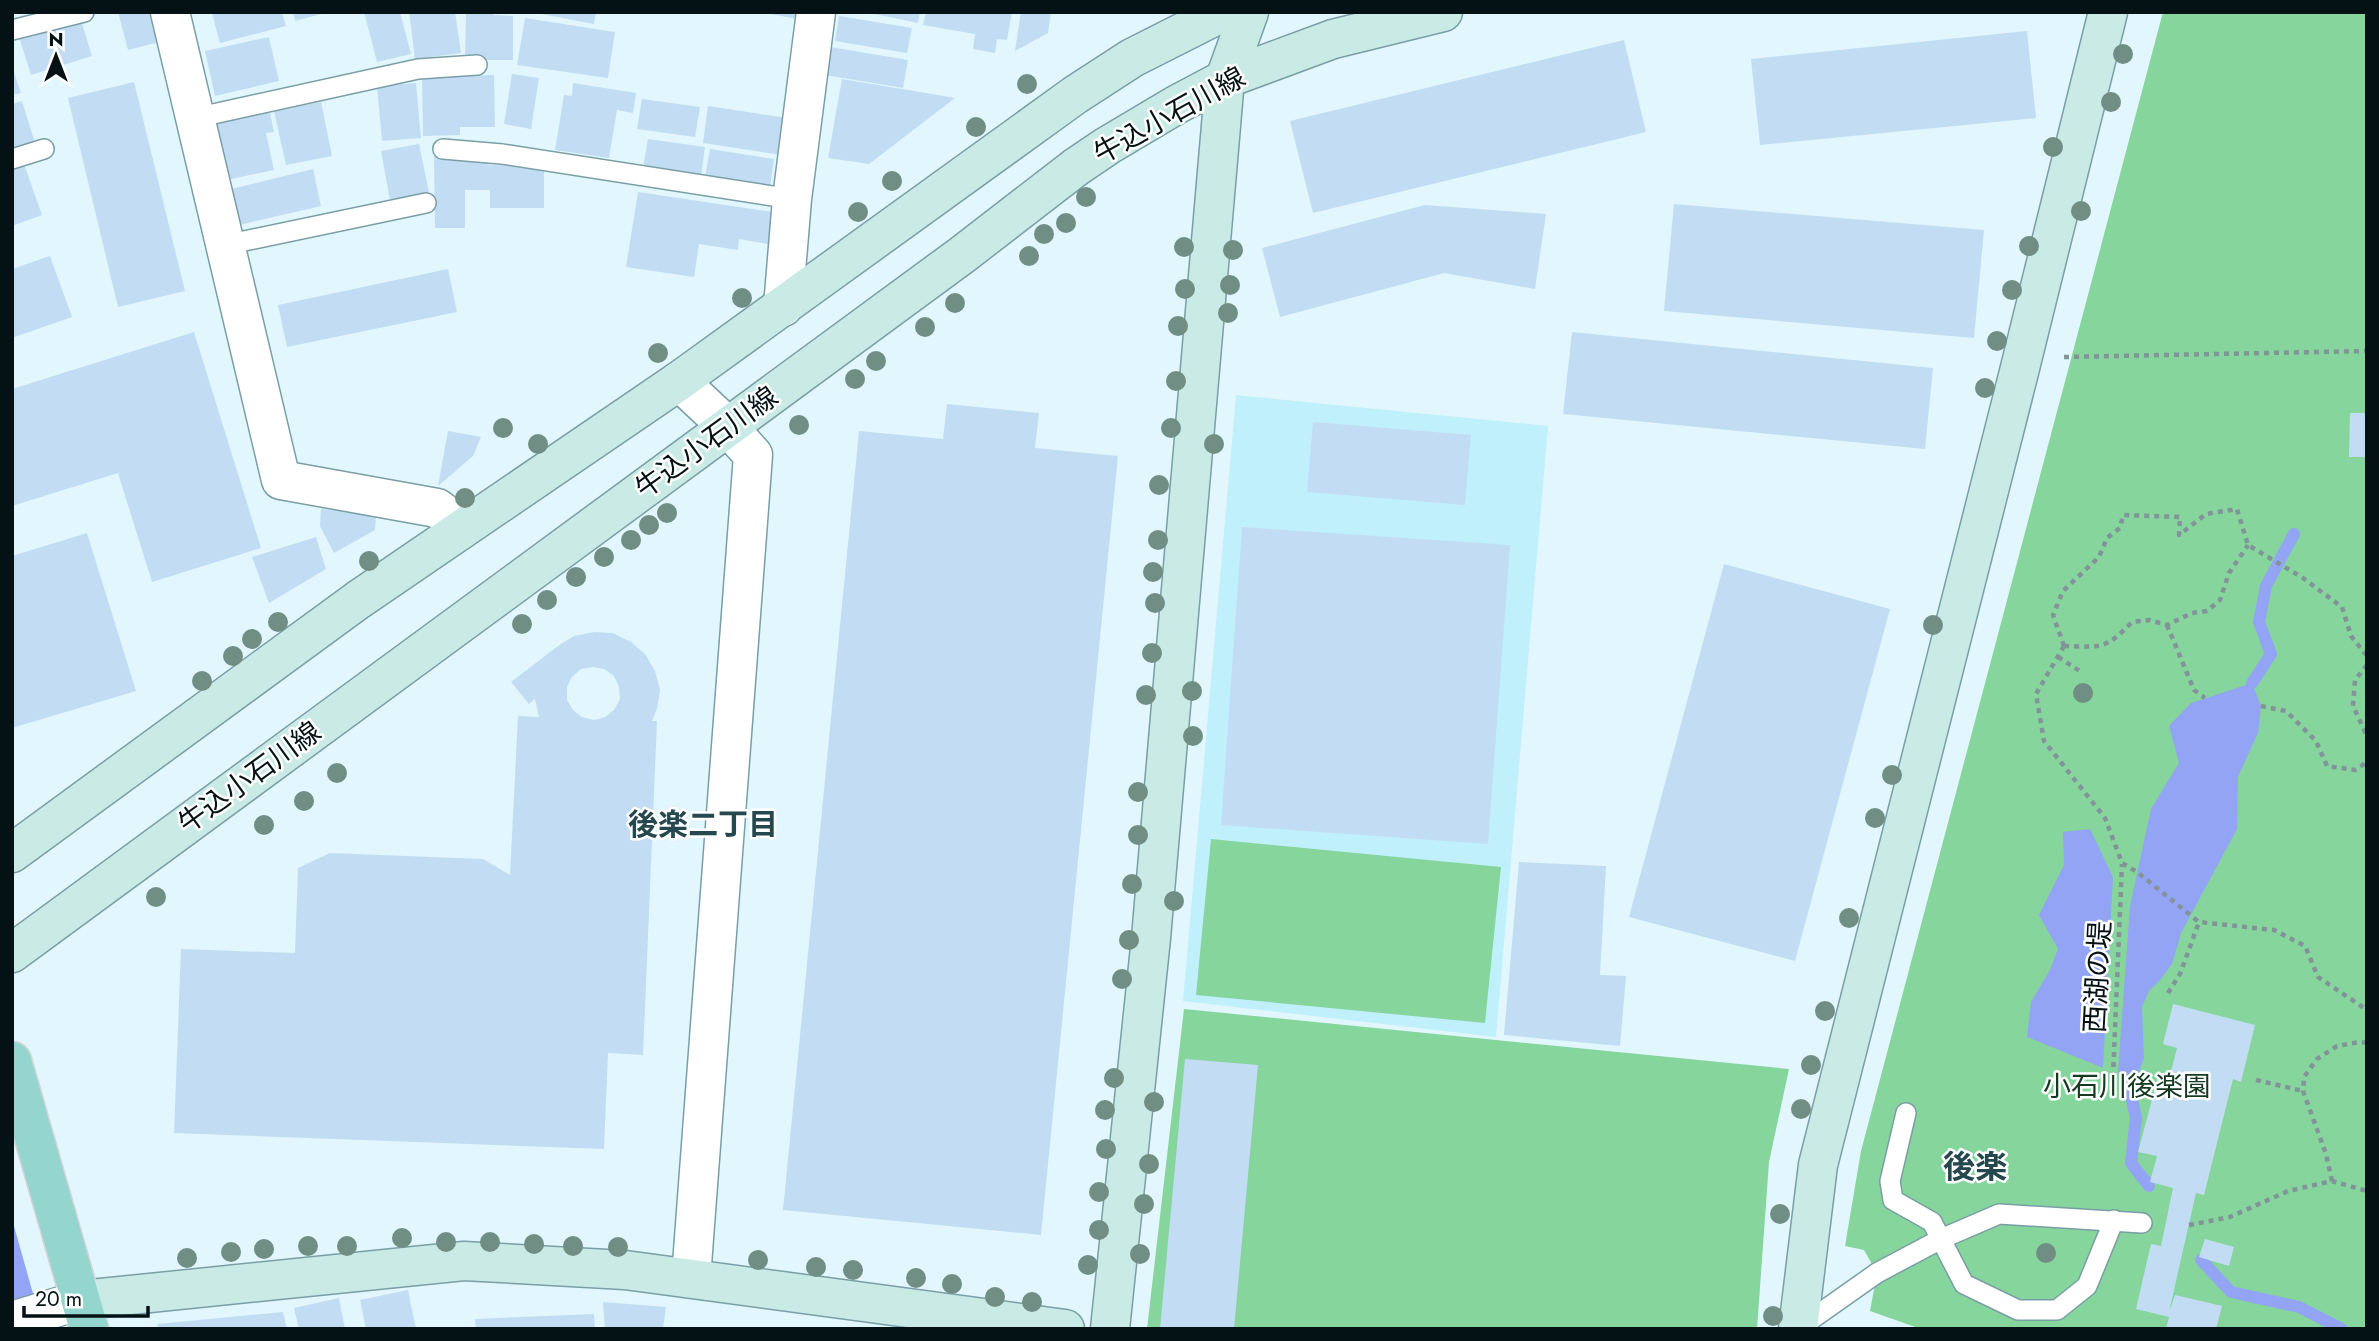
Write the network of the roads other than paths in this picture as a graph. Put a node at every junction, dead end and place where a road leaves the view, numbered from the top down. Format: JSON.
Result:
{"nodes":[{"id":1,"x":84,"y":12,"type":"edge"},
{"id":2,"x":170,"y":12,"type":"edge"},
{"id":3,"x":816,"y":12,"type":"edge"},
{"id":4,"x":1223,"y":12,"type":"edge"},
{"id":5,"x":1249,"y":12,"type":"edge"},
{"id":6,"x":1443,"y":12,"type":"edge"},
{"id":7,"x":2108,"y":12,"type":"edge"},
{"id":8,"x":12,"y":30,"type":"edge"},
{"id":9,"x":477,"y":65,"type":"dead end"},
{"id":10,"x":1225,"y":79,"type":"junction"},
{"id":11,"x":195,"y":118,"type":"junction"},
{"id":12,"x":44,"y":149,"type":"dead end"},
{"id":13,"x":443,"y":149,"type":"dead end"},
{"id":14,"x":12,"y":159,"type":"edge"},
{"id":15,"x":792,"y":198,"type":"junction"},
{"id":16,"x":426,"y":203,"type":"dead end"},
{"id":17,"x":225,"y":245,"type":"junction"},
{"id":18,"x":783,"y":307,"type":"junction"},
{"id":19,"x":679,"y":381,"type":"junction"},
{"id":20,"x":727,"y":426,"type":"junction"},
{"id":21,"x":459,"y":531,"type":"junction"},
{"id":22,"x":12,"y":853,"type":"edge"},
{"id":23,"x":12,"y":953,"type":"edge"},
{"id":24,"x":12,"y":1061,"type":"edge"},
{"id":25,"x":1906,"y":1113,"type":"dead end"},
{"id":26,"x":2114,"y":1220,"type":"junction"},
{"id":27,"x":2142,"y":1223,"type":"dead end"},
{"id":28,"x":1941,"y":1239,"type":"junction"},
{"id":29,"x":691,"y":1278,"type":"junction"},
{"id":30,"x":85,"y":1314,"type":"edge"},
{"id":31,"x":26,"y":1316,"type":"edge"},
{"id":32,"x":1065,"y":1329,"type":"edge"},
{"id":33,"x":1110,"y":1329,"type":"edge"},
{"id":34,"x":1798,"y":1329,"type":"edge"}],
"edges":[{"from":1,"to":8,"type":"lane"},
{"from":2,"to":11,"type":"street"},
{"from":3,"to":15,"type":"street"},
{"from":4,"to":18,"type":"street"},
{"from":5,"to":10,"type":"street"},
{"from":6,"to":10,"type":"street","name":"牛込小石川線"},
{"from":7,"to":34,"type":"street"},
{"from":9,"to":11,"type":"lane"},
{"from":10,"to":20,"type":"street","name":"牛込小石川線"},
{"from":10,"to":33,"type":"street"},
{"from":11,"to":17,"type":"street"},
{"from":12,"to":14,"type":"lane"},
{"from":13,"to":15,"type":"lane"},
{"from":15,"to":18,"type":"street"},
{"from":16,"to":17,"type":"lane"},
{"from":17,"to":21,"type":"street"},
{"from":18,"to":19,"type":"street"},
{"from":19,"to":20,"type":"street"},
{"from":19,"to":21,"type":"street"},
{"from":20,"to":23,"type":"street","name":"牛込小石川線"},
{"from":20,"to":29,"type":"street"},
{"from":21,"to":22,"type":"street"},
{"from":24,"to":30,"type":"main road"},
{"from":25,"to":28,"type":"lane"},
{"from":26,"to":27,"type":"lane"},
{"from":26,"to":28,"type":"lane"},
{"from":26,"to":28,"type":"lane"},
{"from":28,"to":34,"type":"lane"},
{"from":29,"to":30,"type":"street"},
{"from":29,"to":32,"type":"street"},
{"from":30,"to":31,"type":"street"}]}
